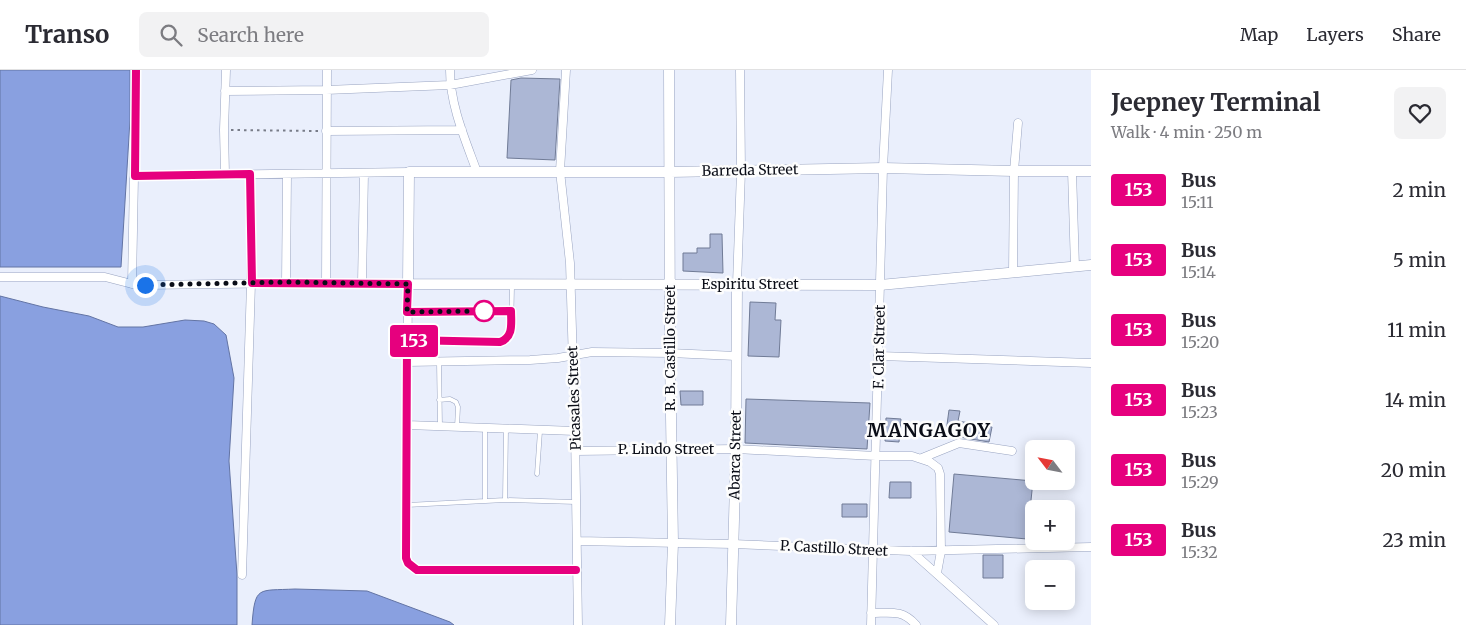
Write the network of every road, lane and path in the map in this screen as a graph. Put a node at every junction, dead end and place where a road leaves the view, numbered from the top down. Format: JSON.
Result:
{"nodes":[{"id":1,"x":136,"y":70,"type":"edge"},
{"id":2,"x":226,"y":70,"type":"edge"},
{"id":3,"x":326,"y":70,"type":"edge"},
{"id":4,"x":450,"y":70,"type":"edge"},
{"id":5,"x":532,"y":70,"type":"edge"},
{"id":6,"x":566,"y":70,"type":"edge"},
{"id":7,"x":669,"y":70,"type":"edge"},
{"id":8,"x":740,"y":70,"type":"edge"},
{"id":9,"x":888,"y":70,"type":"edge"},
{"id":10,"x":450,"y":85,"type":"junction"},
{"id":11,"x":326,"y":90,"type":"junction"},
{"id":12,"x":225,"y":91,"type":"junction"},
{"id":13,"x":1018,"y":123,"type":"dead end"},
{"id":14,"x":224,"y":130,"type":"junction"},
{"id":15,"x":462,"y":130,"type":"junction"},
{"id":16,"x":326,"y":132,"type":"junction"},
{"id":17,"x":883,"y":168,"type":"junction"},
{"id":18,"x":741,"y":171,"type":"junction"},
{"id":19,"x":1014,"y":171,"type":"junction"},
{"id":20,"x":1072,"y":171,"type":"junction"},
{"id":21,"x":1091,"y":171,"type":"edge"},
{"id":22,"x":409,"y":172,"type":"junction"},
{"id":23,"x":477,"y":172,"type":"junction"},
{"id":24,"x":560,"y":172,"type":"junction"},
{"id":25,"x":670,"y":172,"type":"junction"},
{"id":26,"x":326,"y":173,"type":"junction"},
{"id":27,"x":364,"y":173,"type":"junction"},
{"id":28,"x":225,"y":174,"type":"junction"},
{"id":29,"x":250,"y":174,"type":"junction"},
{"id":30,"x":287,"y":174,"type":"junction"},
{"id":31,"x":135,"y":176,"type":"junction"},
{"id":32,"x":1091,"y":265,"type":"edge"},
{"id":33,"x":1074,"y":267,"type":"junction"},
{"id":34,"x":1013,"y":273,"type":"junction"},
{"id":35,"x":0,"y":277,"type":"edge"},
{"id":36,"x":286,"y":282,"type":"junction"},
{"id":37,"x":252,"y":283,"type":"junction"},
{"id":38,"x":362,"y":283,"type":"junction"},
{"id":39,"x":670,"y":283,"type":"junction"},
{"id":40,"x":132,"y":284,"type":"junction"},
{"id":41,"x":326,"y":284,"type":"junction"},
{"id":42,"x":408,"y":284,"type":"junction"},
{"id":43,"x":512,"y":284,"type":"junction"},
{"id":44,"x":737,"y":284,"type":"junction"},
{"id":45,"x":571,"y":285,"type":"junction"},
{"id":46,"x":880,"y":285,"type":"junction"},
{"id":47,"x":511,"y":311,"type":"junction"},
{"id":48,"x":407,"y":312,"type":"junction"},
{"id":49,"x":407,"y":340,"type":"junction"},
{"id":50,"x":670,"y":353,"type":"junction"},
{"id":51,"x":572,"y":355,"type":"junction"},
{"id":52,"x":736,"y":356,"type":"junction"},
{"id":53,"x":879,"y":356,"type":"junction"},
{"id":54,"x":407,"y":362,"type":"junction"},
{"id":55,"x":439,"y":362,"type":"junction"},
{"id":56,"x":1091,"y":364,"type":"edge"},
{"id":57,"x":440,"y":400,"type":"junction"},
{"id":58,"x":407,"y":425,"type":"junction"},
{"id":59,"x":440,"y":427,"type":"junction"},
{"id":60,"x":457,"y":428,"type":"junction"},
{"id":61,"x":485,"y":429,"type":"junction"},
{"id":62,"x":506,"y":429,"type":"junction"},
{"id":63,"x":540,"y":430,"type":"junction"},
{"id":64,"x":575,"y":431,"type":"junction"},
{"id":65,"x":671,"y":448,"type":"junction"},
{"id":66,"x":736,"y":449,"type":"junction"},
{"id":67,"x":576,"y":451,"type":"junction"},
{"id":68,"x":1012,"y":451,"type":"dead end"},
{"id":69,"x":876,"y":456,"type":"junction"},
{"id":70,"x":922,"y":458,"type":"junction"},
{"id":71,"x":537,"y":474,"type":"dead end"},
{"id":72,"x":505,"y":500,"type":"junction"},
{"id":73,"x":485,"y":501,"type":"junction"},
{"id":74,"x":576,"y":502,"type":"junction"},
{"id":75,"x":407,"y":505,"type":"junction"},
{"id":76,"x":577,"y":541,"type":"junction"},
{"id":77,"x":673,"y":543,"type":"junction"},
{"id":78,"x":733,"y":544,"type":"junction"},
{"id":79,"x":1091,"y":547,"type":"edge"},
{"id":80,"x":873,"y":551,"type":"junction"},
{"id":81,"x":912,"y":551,"type":"junction"},
{"id":82,"x":941,"y":551,"type":"junction"},
{"id":83,"x":576,"y":570,"type":"junction"},
{"id":84,"x":937,"y":573,"type":"junction"},
{"id":85,"x":242,"y":575,"type":"dead end"},
{"id":86,"x":871,"y":613,"type":"junction"},
{"id":87,"x":578,"y":625,"type":"edge"},
{"id":88,"x":670,"y":625,"type":"edge"},
{"id":89,"x":731,"y":625,"type":"edge"},
{"id":90,"x":871,"y":625,"type":"edge"},
{"id":91,"x":916,"y":625,"type":"edge"},
{"id":92,"x":994,"y":625,"type":"edge"}],
"edges":[{"from":1,"to":31,"type":"street"},
{"from":2,"to":12,"type":"street"},
{"from":3,"to":11,"type":"street"},
{"from":4,"to":10,"type":"street"},
{"from":5,"to":10,"type":"street"},
{"from":6,"to":24,"type":"street","name":"Picasales Street"},
{"from":7,"to":25,"type":"street","name":"R. B. Castillo Street"},
{"from":8,"to":18,"type":"street"},
{"from":9,"to":17,"type":"street","name":"F. Clar Street"},
{"from":10,"to":11,"type":"street"},
{"from":10,"to":15,"type":"street"},
{"from":11,"to":12,"type":"street"},
{"from":11,"to":16,"type":"street"},
{"from":12,"to":14,"type":"street"},
{"from":13,"to":19,"type":"street"},
{"from":14,"to":16,"type":"path"},
{"from":14,"to":28,"type":"street"},
{"from":15,"to":16,"type":"street"},
{"from":15,"to":23,"type":"street"},
{"from":16,"to":26,"type":"street"},
{"from":17,"to":18,"type":"street","name":"Barreda Street"},
{"from":17,"to":19,"type":"street","name":"Barreda Street"},
{"from":17,"to":46,"type":"street","name":"F. Clar Street"},
{"from":18,"to":25,"type":"street","name":"Barreda Street"},
{"from":18,"to":44,"type":"street"},
{"from":19,"to":20,"type":"street","name":"Barreda Street"},
{"from":19,"to":34,"type":"street"},
{"from":20,"to":21,"type":"street","name":"Barreda Street"},
{"from":20,"to":33,"type":"street"},
{"from":22,"to":23,"type":"street","name":"Barreda Street"},
{"from":22,"to":27,"type":"street"},
{"from":22,"to":42,"type":"street"},
{"from":23,"to":24,"type":"street","name":"Barreda Street"},
{"from":24,"to":25,"type":"street","name":"Barreda Street"},
{"from":24,"to":45,"type":"street","name":"Picasales Street"},
{"from":25,"to":39,"type":"street","name":"R. B. Castillo Street"},
{"from":26,"to":27,"type":"street"},
{"from":26,"to":30,"type":"street"},
{"from":26,"to":41,"type":"street"},
{"from":27,"to":38,"type":"street"},
{"from":28,"to":29,"type":"street"},
{"from":28,"to":31,"type":"street"},
{"from":29,"to":30,"type":"street"},
{"from":29,"to":37,"type":"street"},
{"from":30,"to":36,"type":"street"},
{"from":31,"to":40,"type":"street"},
{"from":32,"to":33,"type":"street","name":"Espiritu Street"},
{"from":33,"to":34,"type":"street","name":"Espiritu Street"},
{"from":34,"to":46,"type":"street","name":"Espiritu Street"},
{"from":35,"to":40,"type":"street"},
{"from":36,"to":37,"type":"street"},
{"from":36,"to":41,"type":"street"},
{"from":37,"to":40,"type":"street"},
{"from":37,"to":85,"type":"street"},
{"from":38,"to":41,"type":"street"},
{"from":38,"to":42,"type":"street"},
{"from":39,"to":44,"type":"street","name":"Espiritu Street"},
{"from":39,"to":45,"type":"street","name":"Espiritu Street"},
{"from":39,"to":50,"type":"street","name":"R. B. Castillo Street"},
{"from":42,"to":43,"type":"street","name":"Espiritu Street"},
{"from":42,"to":48,"type":"street"},
{"from":43,"to":45,"type":"street","name":"Espiritu Street"},
{"from":43,"to":47,"type":"lane"},
{"from":44,"to":46,"type":"street","name":"Espiritu Street"},
{"from":44,"to":52,"type":"street","name":"Abarca Street"},
{"from":45,"to":51,"type":"street","name":"Picasales Street"},
{"from":46,"to":53,"type":"street","name":"F. Clar Street"},
{"from":47,"to":48,"type":"lane"},
{"from":47,"to":49,"type":"lane"},
{"from":48,"to":49,"type":"street"},
{"from":49,"to":54,"type":"street"},
{"from":50,"to":51,"type":"street"},
{"from":50,"to":52,"type":"street"},
{"from":50,"to":65,"type":"street","name":"R. B. Castillo Street"},
{"from":51,"to":55,"type":"street"},
{"from":51,"to":64,"type":"street","name":"Picasales Street"},
{"from":52,"to":66,"type":"street","name":"Abarca Street"},
{"from":53,"to":56,"type":"street"},
{"from":53,"to":69,"type":"street","name":"F. Clar Street"},
{"from":54,"to":55,"type":"street"},
{"from":54,"to":58,"type":"street"},
{"from":55,"to":57,"type":"lane"},
{"from":57,"to":59,"type":"lane"},
{"from":57,"to":60,"type":"lane"},
{"from":58,"to":59,"type":"street"},
{"from":58,"to":75,"type":"street"},
{"from":59,"to":60,"type":"street"},
{"from":60,"to":61,"type":"street"},
{"from":61,"to":62,"type":"street"},
{"from":61,"to":73,"type":"lane"},
{"from":62,"to":63,"type":"street"},
{"from":62,"to":72,"type":"lane"},
{"from":63,"to":64,"type":"street"},
{"from":63,"to":71,"type":"lane"},
{"from":64,"to":67,"type":"street","name":"Picasales Street"},
{"from":65,"to":66,"type":"street","name":"P. Lindo Street"},
{"from":65,"to":67,"type":"street","name":"P. Lindo Street"},
{"from":65,"to":77,"type":"street","name":"R. B. Castillo Street"},
{"from":66,"to":69,"type":"street","name":"P. Lindo Street"},
{"from":66,"to":78,"type":"street","name":"Abarca Street"},
{"from":67,"to":74,"type":"street","name":"Picasales Street"},
{"from":68,"to":70,"type":"street"},
{"from":69,"to":70,"type":"street","name":"P. Lindo Street"},
{"from":69,"to":80,"type":"street","name":"F. Clar Street"},
{"from":70,"to":82,"type":"street"},
{"from":72,"to":73,"type":"lane"},
{"from":72,"to":74,"type":"lane"},
{"from":73,"to":75,"type":"lane"},
{"from":74,"to":76,"type":"street","name":"Picasales Street"},
{"from":75,"to":83,"type":"street"},
{"from":76,"to":77,"type":"street","name":"P. Castillo Street"},
{"from":76,"to":83,"type":"street","name":"Picasales Street"},
{"from":77,"to":78,"type":"street","name":"P. Castillo Street"},
{"from":77,"to":88,"type":"street","name":"R. B. Castillo Street"},
{"from":78,"to":80,"type":"street","name":"P. Castillo Street"},
{"from":78,"to":89,"type":"street","name":"Abarca Street"},
{"from":79,"to":82,"type":"street","name":"P. Castillo Street"},
{"from":80,"to":81,"type":"street","name":"P. Castillo Street"},
{"from":80,"to":86,"type":"street","name":"F. Clar Street"},
{"from":81,"to":82,"type":"street","name":"P. Castillo Street"},
{"from":81,"to":84,"type":"street"},
{"from":82,"to":84,"type":"street"},
{"from":83,"to":87,"type":"street","name":"Picasales Street"},
{"from":84,"to":92,"type":"street"},
{"from":86,"to":90,"type":"street","name":"F. Clar Street"},
{"from":86,"to":91,"type":"street"}]}
